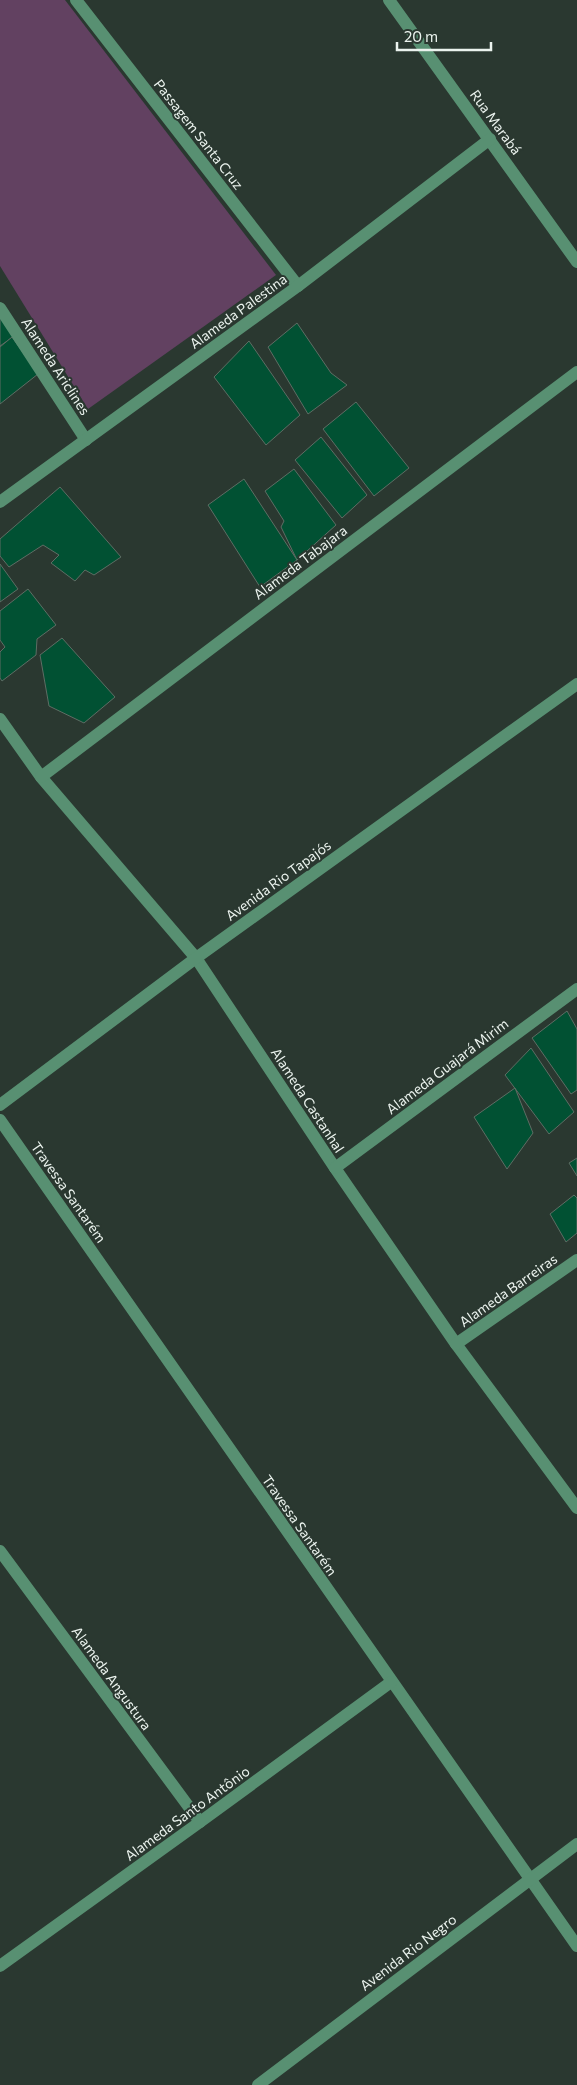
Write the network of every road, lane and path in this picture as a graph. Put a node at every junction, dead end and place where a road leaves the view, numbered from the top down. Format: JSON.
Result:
{"nodes":[{"id":1,"x":76,"y":0,"type":"edge"},
{"id":2,"x":389,"y":0,"type":"edge"},
{"id":3,"x":490,"y":139,"type":"junction"},
{"id":4,"x":577,"y":262,"type":"edge"},
{"id":5,"x":298,"y":286,"type":"junction"},
{"id":6,"x":0,"y":308,"type":"edge"},
{"id":7,"x":577,"y":372,"type":"edge"},
{"id":8,"x":86,"y":440,"type":"junction"},
{"id":9,"x":0,"y":502,"type":"edge"},
{"id":10,"x":577,"y":684,"type":"edge"},
{"id":11,"x":0,"y":719,"type":"edge"},
{"id":12,"x":41,"y":777,"type":"junction"},
{"id":13,"x":196,"y":958,"type":"junction"},
{"id":14,"x":577,"y":989,"type":"edge"},
{"id":15,"x":0,"y":1105,"type":"edge"},
{"id":16,"x":0,"y":1120,"type":"edge"},
{"id":17,"x":335,"y":1168,"type":"junction"},
{"id":18,"x":577,"y":1260,"type":"edge"},
{"id":19,"x":456,"y":1344,"type":"junction"},
{"id":20,"x":577,"y":1508,"type":"edge"},
{"id":21,"x":0,"y":1552,"type":"edge"},
{"id":22,"x":391,"y":1682,"type":"junction"},
{"id":23,"x":200,"y":1822,"type":"junction"},
{"id":24,"x":577,"y":1844,"type":"edge"},
{"id":25,"x":530,"y":1878,"type":"junction"},
{"id":26,"x":577,"y":1946,"type":"edge"},
{"id":27,"x":0,"y":1966,"type":"edge"},
{"id":28,"x":258,"y":2085,"type":"edge"}],
"edges":[{"from":1,"to":5,"type":"street","name":"Passagem Santa Cruz"},
{"from":2,"to":3,"type":"street","name":"Rua Marabá"},
{"from":3,"to":4,"type":"street","name":"Rua Marabá"},
{"from":3,"to":5,"type":"street","name":"Alameda Palestina"},
{"from":5,"to":8,"type":"street","name":"Alameda Palestina"},
{"from":6,"to":8,"type":"street","name":"Alameda Ariclines"},
{"from":7,"to":12,"type":"street","name":"Alameda Tabajara"},
{"from":8,"to":9,"type":"street","name":"Alameda Palestina"},
{"from":10,"to":13,"type":"street","name":"Avenida Rio Tapajós"},
{"from":11,"to":12,"type":"street","name":"Alameda Castanhal"},
{"from":12,"to":13,"type":"street","name":"Alameda Castanhal"},
{"from":13,"to":15,"type":"street","name":"Avenida Rio Tapajós"},
{"from":13,"to":17,"type":"street","name":"Alameda Castanhal"},
{"from":14,"to":17,"type":"street","name":"Alameda Guajará Mirim"},
{"from":16,"to":22,"type":"street","name":"Travessa Santarém"},
{"from":17,"to":19,"type":"street","name":"Alameda Castanhal"},
{"from":18,"to":19,"type":"street","name":"Alameda Barreiras"},
{"from":19,"to":20,"type":"street","name":"Alameda Castanhal"},
{"from":21,"to":23,"type":"street","name":"Alameda Angustura"},
{"from":22,"to":23,"type":"street","name":"Alameda Santo Antônio"},
{"from":22,"to":25,"type":"street","name":"Travessa Santarém"},
{"from":23,"to":27,"type":"street","name":"Alameda Santo Antônio"},
{"from":24,"to":25,"type":"street","name":"Avenida Rio Negro"},
{"from":25,"to":26,"type":"street","name":"Travessa Santarém"},
{"from":25,"to":28,"type":"street","name":"Avenida Rio Negro"}]}
